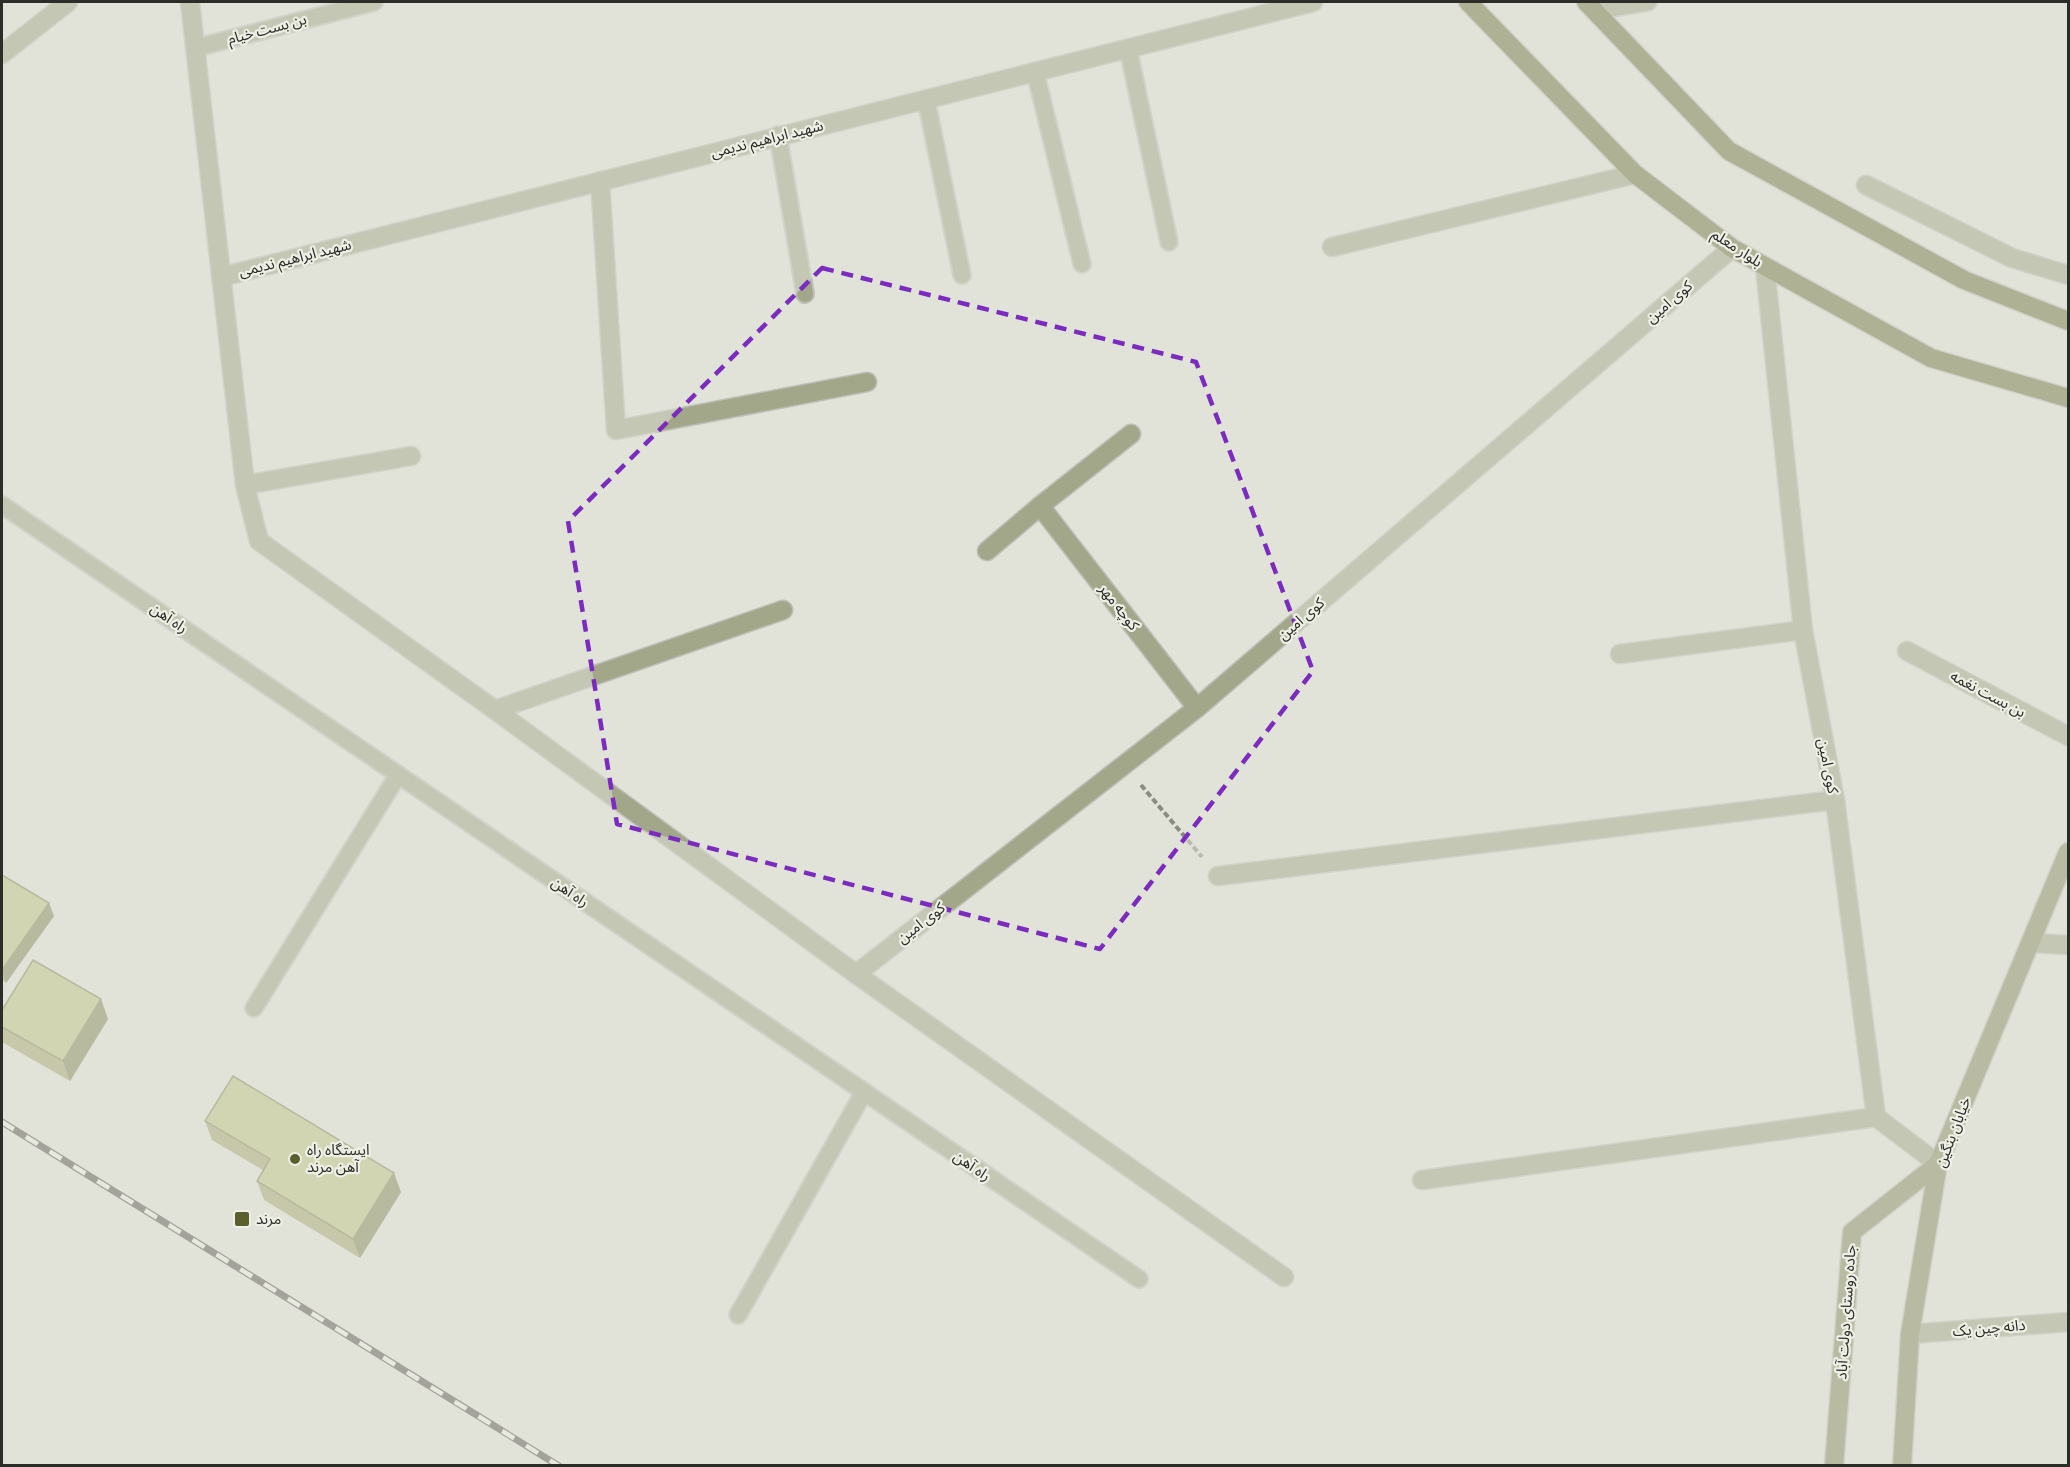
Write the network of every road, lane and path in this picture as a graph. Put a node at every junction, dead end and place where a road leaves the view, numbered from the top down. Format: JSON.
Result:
{"nodes":[{"id":1,"x":68,"y":2,"type":"edge"},
{"id":2,"x":190,"y":2,"type":"edge"},
{"id":3,"x":374,"y":2,"type":"edge"},
{"id":4,"x":1313,"y":2,"type":"edge"},
{"id":5,"x":1468,"y":2,"type":"edge"},
{"id":6,"x":1648,"y":2,"type":"edge"},
{"id":7,"x":1591,"y":6,"type":"edge"},
{"id":8,"x":195,"y":48,"type":"junction"},
{"id":9,"x":1128,"y":48,"type":"junction"},
{"id":10,"x":2,"y":54,"type":"edge"},
{"id":11,"x":1035,"y":71,"type":"junction"},
{"id":12,"x":926,"y":99,"type":"junction"},
{"id":13,"x":778,"y":135,"type":"junction"},
{"id":14,"x":1635,"y":174,"type":"junction"},
{"id":15,"x":600,"y":181,"type":"junction"},
{"id":16,"x":1866,"y":185,"type":"dead end"},
{"id":17,"x":1169,"y":242,"type":"dead end"},
{"id":18,"x":1332,"y":247,"type":"dead end"},
{"id":19,"x":1732,"y":248,"type":"junction"},
{"id":20,"x":1082,"y":264,"type":"dead end"},
{"id":21,"x":1765,"y":267,"type":"junction"},
{"id":22,"x":962,"y":275,"type":"dead end"},
{"id":23,"x":2068,"y":275,"type":"edge"},
{"id":24,"x":221,"y":277,"type":"junction"},
{"id":25,"x":805,"y":294,"type":"dead end"},
{"id":26,"x":2068,"y":321,"type":"edge"},
{"id":27,"x":867,"y":382,"type":"dead end"},
{"id":28,"x":2068,"y":398,"type":"edge"},
{"id":29,"x":1131,"y":434,"type":"dead end"},
{"id":30,"x":411,"y":456,"type":"dead end"},
{"id":31,"x":244,"y":485,"type":"junction"},
{"id":32,"x":2,"y":505,"type":"edge"},
{"id":33,"x":1040,"y":506,"type":"junction"},
{"id":34,"x":987,"y":551,"type":"dead end"},
{"id":35,"x":783,"y":610,"type":"dead end"},
{"id":36,"x":1803,"y":630,"type":"junction"},
{"id":37,"x":1907,"y":651,"type":"dead end"},
{"id":38,"x":1620,"y":654,"type":"dead end"},
{"id":39,"x":1197,"y":708,"type":"junction"},
{"id":40,"x":495,"y":710,"type":"junction"},
{"id":41,"x":2068,"y":736,"type":"edge"},
{"id":42,"x":1124,"y":765,"type":"junction"},
{"id":43,"x":399,"y":775,"type":"junction"},
{"id":44,"x":1835,"y":800,"type":"junction"},
{"id":45,"x":2068,"y":852,"type":"edge"},
{"id":46,"x":1218,"y":876,"type":"joint"},
{"id":47,"x":2031,"y":943,"type":"junction"},
{"id":48,"x":2068,"y":945,"type":"edge"},
{"id":49,"x":856,"y":974,"type":"junction"},
{"id":50,"x":254,"y":1008,"type":"dead end"},
{"id":51,"x":864,"y":1092,"type":"junction"},
{"id":52,"x":1876,"y":1117,"type":"junction"},
{"id":53,"x":1938,"y":1164,"type":"junction"},
{"id":54,"x":1422,"y":1180,"type":"dead end"},
{"id":55,"x":1284,"y":1276,"type":"dead end"},
{"id":56,"x":1139,"y":1279,"type":"dead end"},
{"id":57,"x":738,"y":1316,"type":"dead end"},
{"id":58,"x":2068,"y":1322,"type":"edge"},
{"id":59,"x":1910,"y":1335,"type":"junction"},
{"id":60,"x":1834,"y":1466,"type":"edge"},
{"id":61,"x":1902,"y":1466,"type":"edge"}],
"edges":[{"from":1,"to":10,"type":"street"},
{"from":2,"to":8,"type":"street","name":"شهید ابراهیم ندیمی"},
{"from":3,"to":8,"type":"lane","name":"بن بست خیام"},
{"from":4,"to":9,"type":"street","name":"شهید ابراهیم ندیمی"},
{"from":5,"to":14,"type":"main road","name":"بلوار معلم"},
{"from":6,"to":7,"type":"lane"},
{"from":7,"to":26,"type":"main road"},
{"from":8,"to":24,"type":"street","name":"شهید ابراهیم ندیمی"},
{"from":9,"to":11,"type":"street","name":"شهید ابراهیم ندیمی"},
{"from":9,"to":17,"type":"lane"},
{"from":11,"to":12,"type":"street","name":"شهید ابراهیم ندیمی"},
{"from":11,"to":20,"type":"lane"},
{"from":12,"to":13,"type":"street","name":"شهید ابراهیم ندیمی"},
{"from":12,"to":22,"type":"lane"},
{"from":13,"to":15,"type":"street","name":"شهید ابراهیم ندیمی"},
{"from":13,"to":25,"type":"lane"},
{"from":14,"to":18,"type":"street"},
{"from":14,"to":19,"type":"main road","name":"بلوار معلم"},
{"from":15,"to":24,"type":"street","name":"شهید ابراهیم ندیمی"},
{"from":15,"to":27,"type":"street"},
{"from":16,"to":23,"type":"street"},
{"from":19,"to":21,"type":"main road","name":"بلوار معلم"},
{"from":19,"to":39,"type":"street","name":"کوی امین"},
{"from":21,"to":28,"type":"main road","name":"بلوار معلم"},
{"from":21,"to":36,"type":"street","name":"کوی امین"},
{"from":24,"to":31,"type":"street","name":"شهید ابراهیم ندیمی"},
{"from":29,"to":33,"type":"street"},
{"from":30,"to":31,"type":"street"},
{"from":31,"to":40,"type":"street","name":"شهید ابراهیم ندیمی"},
{"from":32,"to":43,"type":"lane","name":"راه آهن"},
{"from":33,"to":34,"type":"street"},
{"from":33,"to":39,"type":"street","name":"کوچه مهر"},
{"from":35,"to":40,"type":"street"},
{"from":36,"to":38,"type":"street"},
{"from":36,"to":44,"type":"street","name":"کوی امین"},
{"from":37,"to":41,"type":"street","name":"بن بست نغمه"},
{"from":39,"to":42,"type":"street","name":"کوی امین"},
{"from":40,"to":49,"type":"street","name":"شهید ابراهیم ندیمی"},
{"from":42,"to":46,"type":"path"},
{"from":42,"to":49,"type":"street","name":"کوی امین"},
{"from":43,"to":50,"type":"lane"},
{"from":43,"to":51,"type":"lane","name":"راه آهن"},
{"from":44,"to":46,"type":"street"},
{"from":44,"to":52,"type":"street","name":"کوی امین"},
{"from":45,"to":47,"type":"main road","name":"خیابان بنگین"},
{"from":47,"to":48,"type":"street"},
{"from":47,"to":53,"type":"main road","name":"خیابان بنگین"},
{"from":49,"to":55,"type":"street","name":"شهید ابراهیم ندیمی"},
{"from":51,"to":56,"type":"lane","name":"راه آهن"},
{"from":51,"to":57,"type":"lane"},
{"from":52,"to":53,"type":"street"},
{"from":52,"to":54,"type":"street"},
{"from":53,"to":59,"type":"main road","name":"خیابان بنگین"},
{"from":53,"to":60,"type":"main road","name":"جاده روستای دولت آباد"},
{"from":58,"to":59,"type":"street","name":"دانه چین یک"},
{"from":59,"to":61,"type":"main road","name":"خیابان بنگین"}]}
